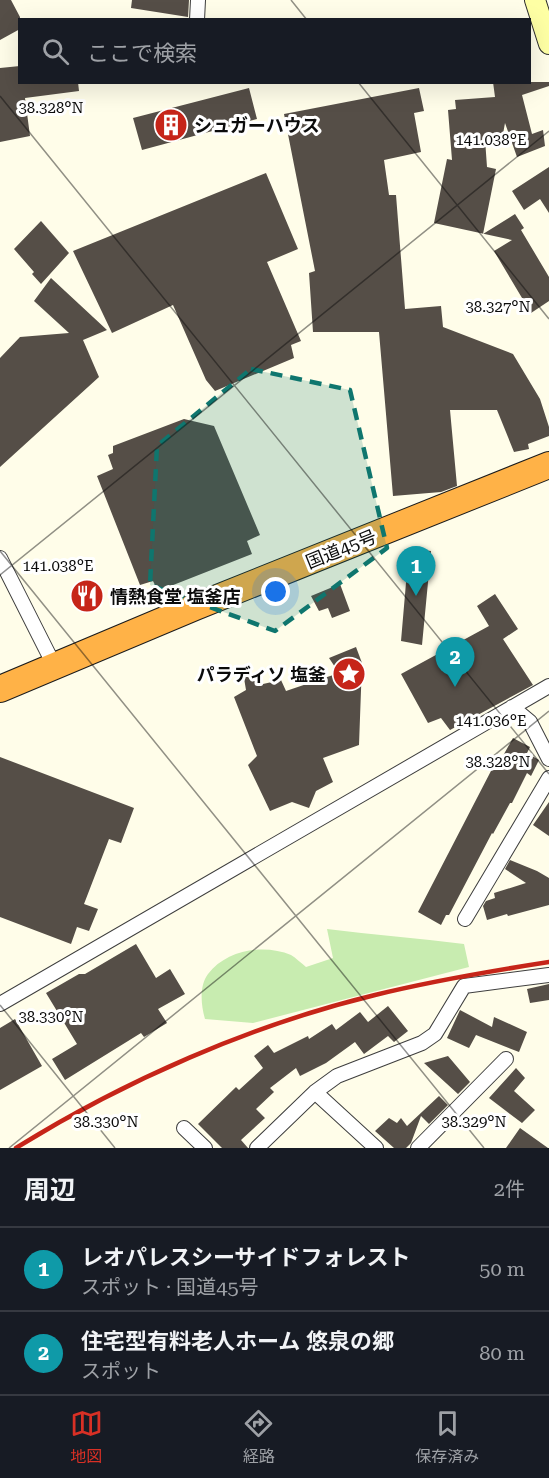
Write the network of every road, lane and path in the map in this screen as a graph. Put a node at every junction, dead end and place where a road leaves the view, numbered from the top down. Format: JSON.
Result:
{"nodes":[{"id":1,"x":198,"y":0,"type":"edge"},
{"id":2,"x":535,"y":0,"type":"edge"},
{"id":3,"x":197,"y":18,"type":"edge"},
{"id":4,"x":549,"y":44,"type":"edge"},
{"id":5,"x":549,"y":465,"type":"edge"},
{"id":6,"x":0,"y":558,"type":"edge"},
{"id":7,"x":55,"y":667,"type":"junction"},
{"id":8,"x":549,"y":686,"type":"edge"},
{"id":9,"x":0,"y":689,"type":"edge"},
{"id":10,"x":512,"y":707,"type":"junction"},
{"id":11,"x":549,"y":759,"type":"edge"},
{"id":12,"x":549,"y":778,"type":"edge"},
{"id":13,"x":465,"y":919,"type":"dead end"},
{"id":14,"x":549,"y":975,"type":"edge"},
{"id":15,"x":0,"y":1004,"type":"edge"},
{"id":16,"x":506,"y":1059,"type":"dead end"},
{"id":17,"x":315,"y":1092,"type":"junction"},
{"id":18,"x":184,"y":1128,"type":"dead end"},
{"id":19,"x":204,"y":1148,"type":"edge"},
{"id":20,"x":257,"y":1148,"type":"edge"},
{"id":21,"x":376,"y":1148,"type":"edge"},
{"id":22,"x":418,"y":1148,"type":"edge"}],
"edges":[{"from":1,"to":3,"type":"street"},
{"from":2,"to":4,"type":"street"},
{"from":5,"to":7,"type":"highway","name":"国道45号"},
{"from":6,"to":7,"type":"street"},
{"from":7,"to":9,"type":"highway","name":"国道45号"},
{"from":8,"to":10,"type":"street"},
{"from":10,"to":11,"type":"street"},
{"from":10,"to":15,"type":"street"},
{"from":12,"to":13,"type":"street"},
{"from":14,"to":17,"type":"street"},
{"from":16,"to":22,"type":"street"},
{"from":17,"to":20,"type":"street"},
{"from":17,"to":21,"type":"street"},
{"from":18,"to":19,"type":"street"}]}
